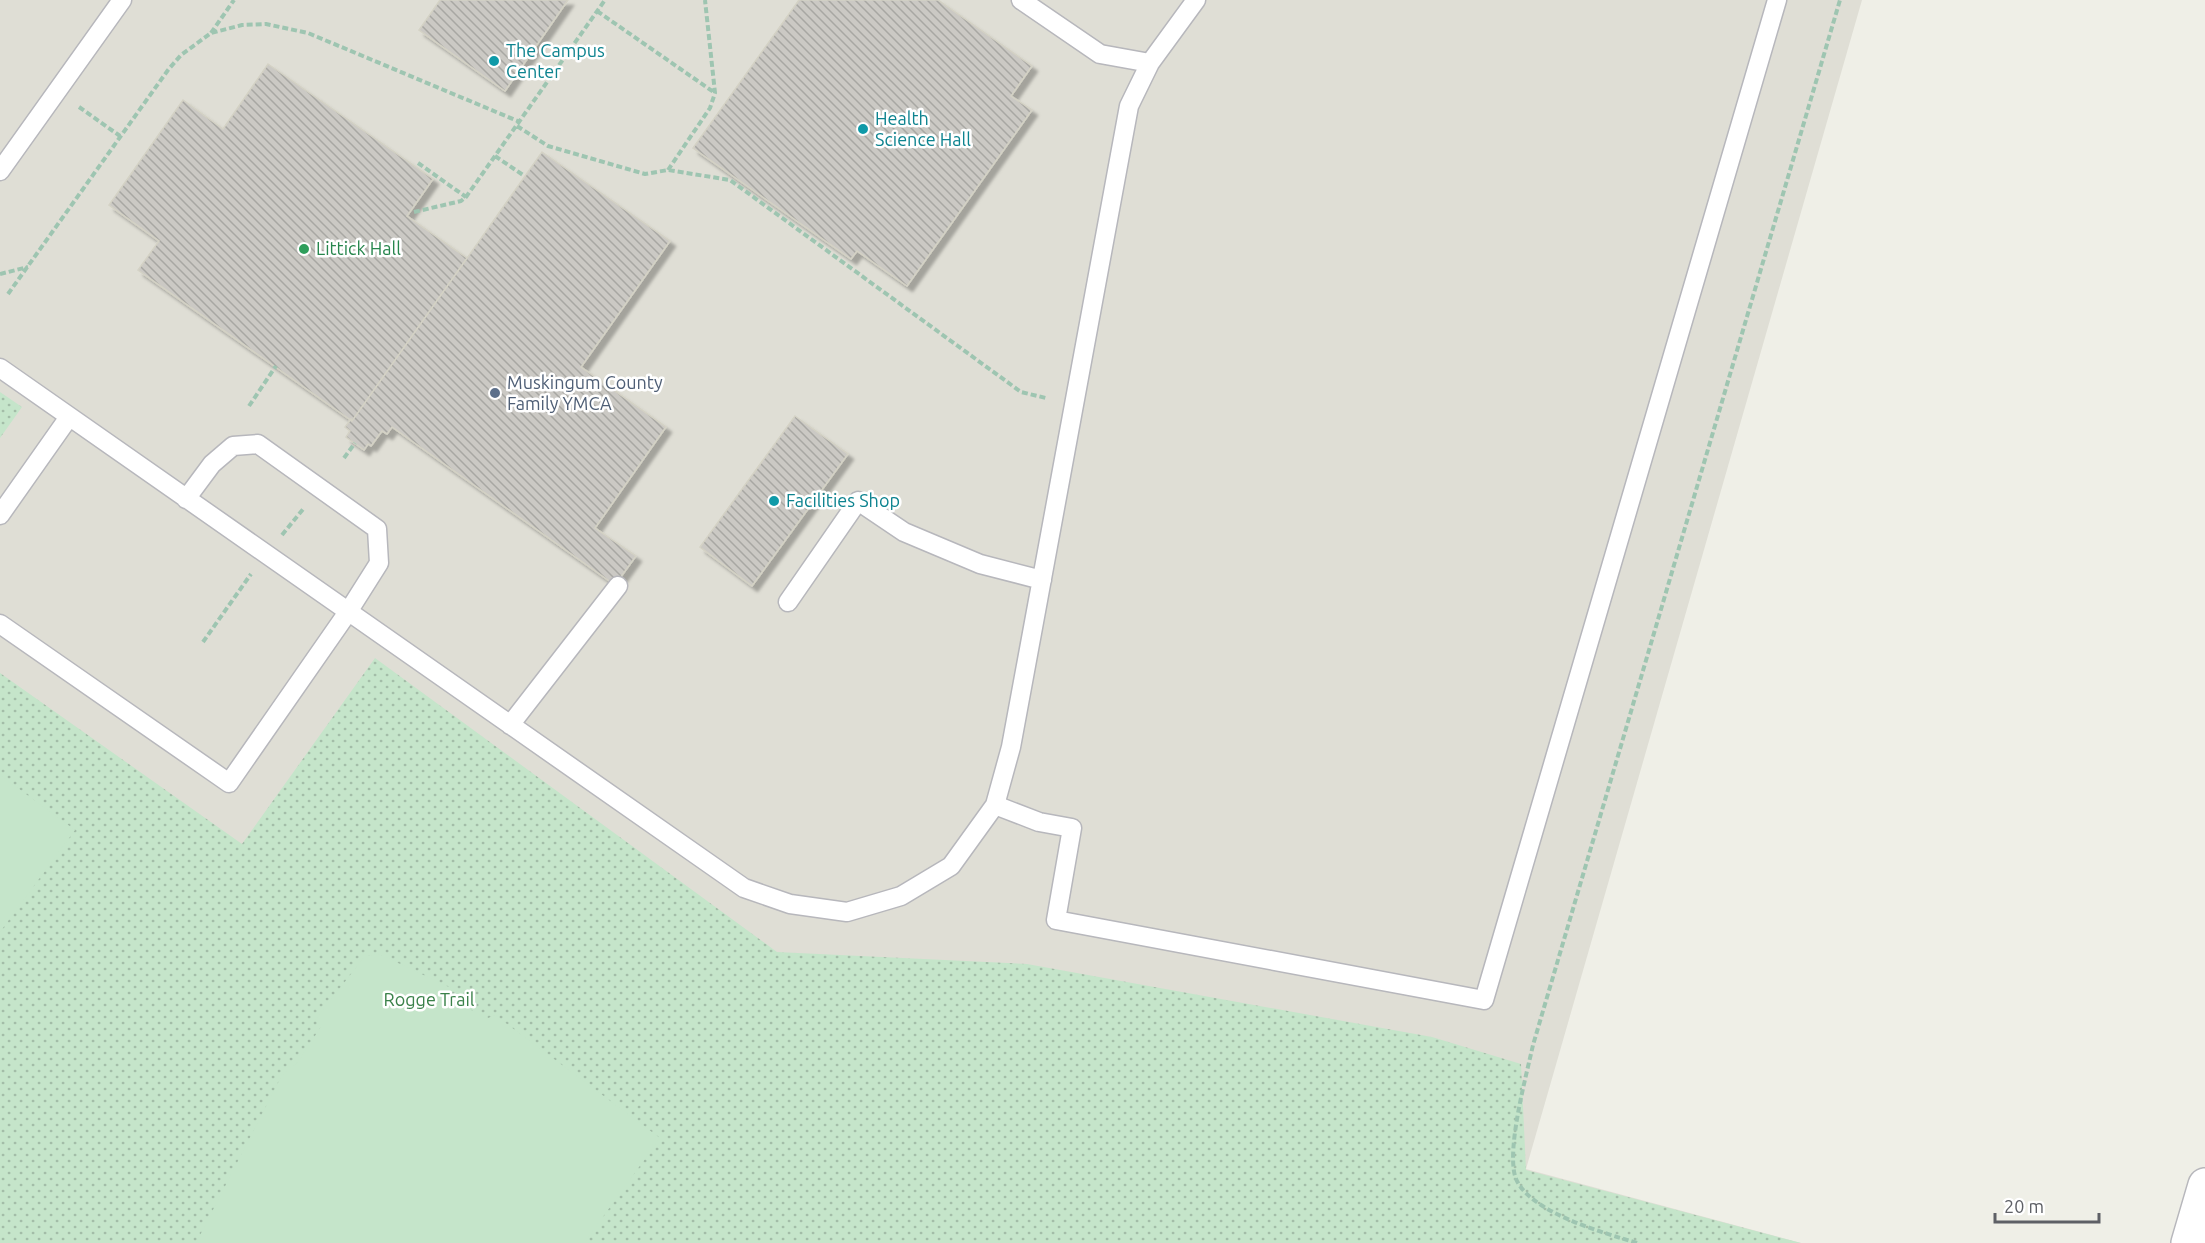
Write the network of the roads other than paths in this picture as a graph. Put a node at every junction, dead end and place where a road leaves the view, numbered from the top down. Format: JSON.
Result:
{"nodes":[{"id":1,"x":122,"y":0,"type":"edge"},
{"id":2,"x":1021,"y":0,"type":"edge"},
{"id":3,"x":1196,"y":0,"type":"edge"},
{"id":4,"x":1777,"y":0,"type":"edge"},
{"id":5,"x":1150,"y":63,"type":"junction"},
{"id":6,"x":0,"y":171,"type":"edge"},
{"id":7,"x":0,"y":368,"type":"edge"},
{"id":8,"x":69,"y":417,"type":"junction"},
{"id":9,"x":186,"y":499,"type":"junction"},
{"id":10,"x":0,"y":515,"type":"edge"},
{"id":11,"x":1042,"y":580,"type":"junction"},
{"id":12,"x":618,"y":586,"type":"dead end"},
{"id":13,"x":788,"y":603,"type":"dead end"},
{"id":14,"x":348,"y":612,"type":"junction"},
{"id":15,"x":0,"y":624,"type":"edge"},
{"id":16,"x":510,"y":724,"type":"junction"},
{"id":17,"x":994,"y":805,"type":"junction"},
{"id":18,"x":2205,"y":1185,"type":"edge"},
{"id":19,"x":2188,"y":1243,"type":"edge"}],
"edges":[{"from":1,"to":6,"type":"lane"},
{"from":2,"to":5,"type":"lane"},
{"from":3,"to":5,"type":"lane"},
{"from":4,"to":17,"type":"lane"},
{"from":5,"to":11,"type":"lane"},
{"from":7,"to":8,"type":"lane"},
{"from":8,"to":9,"type":"lane"},
{"from":8,"to":10,"type":"lane"},
{"from":9,"to":14,"type":"lane"},
{"from":9,"to":14,"type":"lane"},
{"from":11,"to":13,"type":"lane"},
{"from":11,"to":17,"type":"lane"},
{"from":12,"to":16,"type":"lane"},
{"from":14,"to":15,"type":"lane"},
{"from":14,"to":16,"type":"lane"},
{"from":16,"to":17,"type":"lane"},
{"from":18,"to":19,"type":"street"}]}
